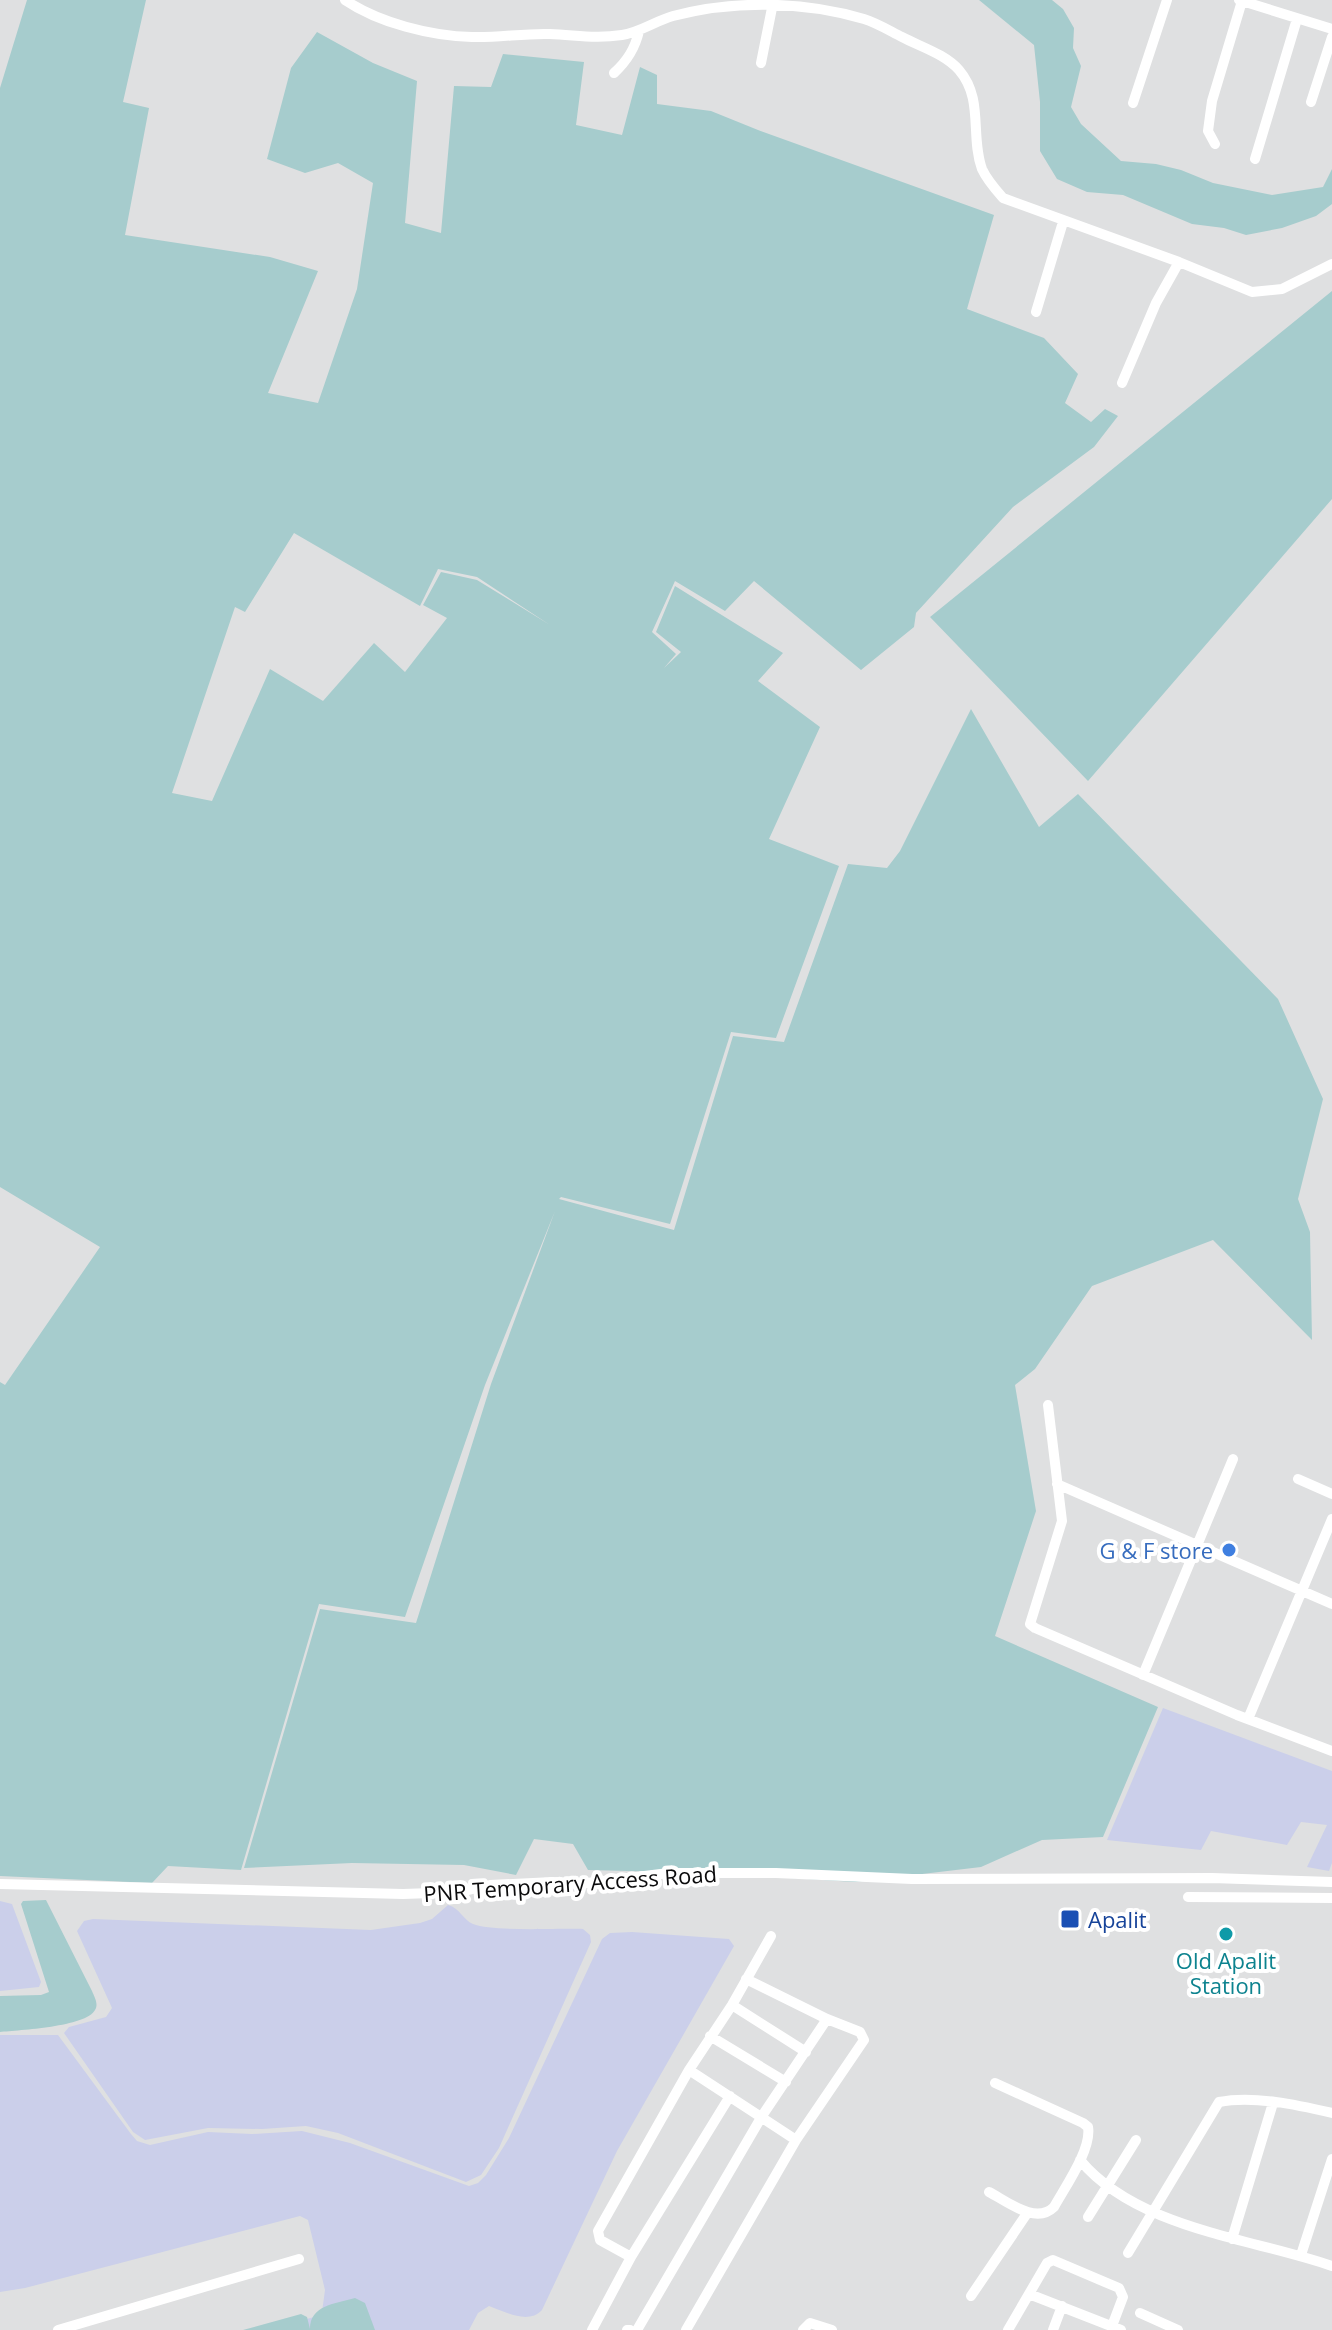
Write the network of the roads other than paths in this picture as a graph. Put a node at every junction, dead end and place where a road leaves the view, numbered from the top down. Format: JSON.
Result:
{"nodes":[{"id":1,"x":345,"y":0,"type":"edge"},
{"id":2,"x":1167,"y":0,"type":"edge"},
{"id":3,"x":1241,"y":1,"type":"edge"},
{"id":4,"x":773,"y":3,"type":"junction"},
{"id":5,"x":1297,"y":19,"type":"junction"},
{"id":6,"x":1332,"y":29,"type":"edge"},
{"id":7,"x":639,"y":31,"type":"junction"},
{"id":8,"x":1332,"y":37,"type":"edge"},
{"id":9,"x":761,"y":63,"type":"dead end"},
{"id":10,"x":614,"y":73,"type":"dead end"},
{"id":11,"x":1311,"y":102,"type":"dead end"},
{"id":12,"x":1133,"y":103,"type":"dead end"},
{"id":13,"x":1215,"y":144,"type":"dead end"},
{"id":14,"x":1255,"y":159,"type":"dead end"},
{"id":15,"x":1063,"y":222,"type":"junction"},
{"id":16,"x":1179,"y":262,"type":"junction"},
{"id":17,"x":1332,"y":264,"type":"edge"},
{"id":18,"x":1036,"y":312,"type":"dead end"},
{"id":19,"x":1122,"y":383,"type":"dead end"},
{"id":20,"x":1048,"y":1405,"type":"dead end"},
{"id":21,"x":1233,"y":1459,"type":"dead end"},
{"id":22,"x":1298,"y":1479,"type":"dead end"},
{"id":23,"x":1057,"y":1484,"type":"junction"},
{"id":24,"x":1332,"y":1494,"type":"edge"},
{"id":25,"x":1332,"y":1519,"type":"edge"},
{"id":26,"x":1197,"y":1546,"type":"junction"},
{"id":27,"x":1300,"y":1591,"type":"junction"},
{"id":28,"x":1332,"y":1604,"type":"edge"},
{"id":29,"x":1143,"y":1675,"type":"junction"},
{"id":30,"x":1248,"y":1719,"type":"junction"},
{"id":31,"x":1332,"y":1751,"type":"edge"},
{"id":32,"x":1332,"y":1882,"type":"edge"},
{"id":33,"x":0,"y":1884,"type":"edge"},
{"id":34,"x":1188,"y":1897,"type":"dead end"},
{"id":35,"x":1332,"y":1898,"type":"edge"},
{"id":36,"x":771,"y":1936,"type":"dead end"},
{"id":37,"x":746,"y":1979,"type":"junction"},
{"id":38,"x":732,"y":2005,"type":"junction"},
{"id":39,"x":827,"y":2019,"type":"junction"},
{"id":40,"x":710,"y":2036,"type":"junction"},
{"id":41,"x":806,"y":2052,"type":"junction"},
{"id":42,"x":689,"y":2070,"type":"junction"},
{"id":43,"x":786,"y":2082,"type":"junction"},
{"id":44,"x":995,"y":2083,"type":"dead end"},
{"id":45,"x":730,"y":2096,"type":"junction"},
{"id":46,"x":1273,"y":2103,"type":"junction"},
{"id":47,"x":1332,"y":2113,"type":"edge"},
{"id":48,"x":762,"y":2116,"type":"junction"},
{"id":49,"x":796,"y":2140,"type":"junction"},
{"id":50,"x":1136,"y":2140,"type":"dead end"},
{"id":51,"x":1332,"y":2159,"type":"edge"},
{"id":52,"x":1080,"y":2160,"type":"junction"},
{"id":53,"x":1106,"y":2185,"type":"junction"},
{"id":54,"x":989,"y":2192,"type":"dead end"},
{"id":55,"x":1152,"y":2211,"type":"junction"},
{"id":56,"x":1028,"y":2212,"type":"junction"},
{"id":57,"x":1088,"y":2217,"type":"dead end"},
{"id":58,"x":1232,"y":2239,"type":"junction"},
{"id":59,"x":1128,"y":2253,"type":"dead end"},
{"id":60,"x":1301,"y":2255,"type":"junction"},
{"id":61,"x":631,"y":2257,"type":"junction"},
{"id":62,"x":299,"y":2259,"type":"dead end"},
{"id":63,"x":1332,"y":2266,"type":"edge"},
{"id":64,"x":1029,"y":2294,"type":"junction"},
{"id":65,"x":971,"y":2296,"type":"dead end"},
{"id":66,"x":1062,"y":2306,"type":"junction"},
{"id":67,"x":1140,"y":2313,"type":"dead end"},
{"id":68,"x":1108,"y":2327,"type":"edge"},
{"id":69,"x":58,"y":2330,"type":"edge"},
{"id":70,"x":592,"y":2330,"type":"edge"},
{"id":71,"x":637,"y":2330,"type":"edge"},
{"id":72,"x":686,"y":2330,"type":"edge"},
{"id":73,"x":803,"y":2330,"type":"edge"},
{"id":74,"x":832,"y":2330,"type":"edge"},
{"id":75,"x":1008,"y":2330,"type":"edge"},
{"id":76,"x":1053,"y":2330,"type":"edge"},
{"id":77,"x":1178,"y":2330,"type":"edge"}],
"edges":[{"from":1,"to":7,"type":"street"},
{"from":2,"to":12,"type":"street"},
{"from":3,"to":5,"type":"street"},
{"from":3,"to":13,"type":"street"},
{"from":4,"to":7,"type":"street"},
{"from":4,"to":9,"type":"street"},
{"from":4,"to":15,"type":"street"},
{"from":5,"to":6,"type":"street"},
{"from":5,"to":14,"type":"street"},
{"from":7,"to":10,"type":"street"},
{"from":8,"to":11,"type":"street"},
{"from":15,"to":16,"type":"street"},
{"from":15,"to":18,"type":"street"},
{"from":16,"to":17,"type":"street"},
{"from":16,"to":19,"type":"street"},
{"from":20,"to":23,"type":"street"},
{"from":21,"to":26,"type":"street"},
{"from":22,"to":24,"type":"street"},
{"from":23,"to":26,"type":"street"},
{"from":23,"to":29,"type":"street"},
{"from":25,"to":27,"type":"street"},
{"from":26,"to":27,"type":"street"},
{"from":26,"to":29,"type":"street"},
{"from":27,"to":28,"type":"street"},
{"from":27,"to":30,"type":"street"},
{"from":29,"to":30,"type":"street"},
{"from":30,"to":31,"type":"street"},
{"from":32,"to":33,"type":"street","name":"PNR Temporary Access Road"},
{"from":34,"to":35,"type":"street"},
{"from":36,"to":37,"type":"street"},
{"from":37,"to":38,"type":"street"},
{"from":37,"to":39,"type":"street"},
{"from":38,"to":40,"type":"street"},
{"from":38,"to":41,"type":"street"},
{"from":39,"to":41,"type":"street"},
{"from":39,"to":49,"type":"street"},
{"from":40,"to":42,"type":"street"},
{"from":40,"to":43,"type":"street"},
{"from":41,"to":43,"type":"street"},
{"from":42,"to":45,"type":"street"},
{"from":42,"to":61,"type":"street"},
{"from":43,"to":48,"type":"street"},
{"from":44,"to":52,"type":"street"},
{"from":45,"to":48,"type":"street"},
{"from":45,"to":61,"type":"street"},
{"from":46,"to":47,"type":"street"},
{"from":46,"to":55,"type":"street"},
{"from":46,"to":58,"type":"street"},
{"from":48,"to":49,"type":"street"},
{"from":48,"to":71,"type":"street"},
{"from":49,"to":72,"type":"street"},
{"from":50,"to":53,"type":"street"},
{"from":51,"to":60,"type":"street"},
{"from":52,"to":53,"type":"street"},
{"from":52,"to":56,"type":"street"},
{"from":53,"to":55,"type":"street"},
{"from":53,"to":57,"type":"street"},
{"from":54,"to":56,"type":"street"},
{"from":55,"to":58,"type":"street"},
{"from":55,"to":59,"type":"street"},
{"from":56,"to":65,"type":"street"},
{"from":58,"to":60,"type":"street"},
{"from":60,"to":63,"type":"street"},
{"from":61,"to":70,"type":"street"},
{"from":62,"to":69,"type":"street"},
{"from":64,"to":66,"type":"street"},
{"from":64,"to":68,"type":"street"},
{"from":64,"to":75,"type":"street"},
{"from":66,"to":68,"type":"street"},
{"from":66,"to":76,"type":"street"},
{"from":67,"to":77,"type":"street"},
{"from":73,"to":74,"type":"street"}]}
